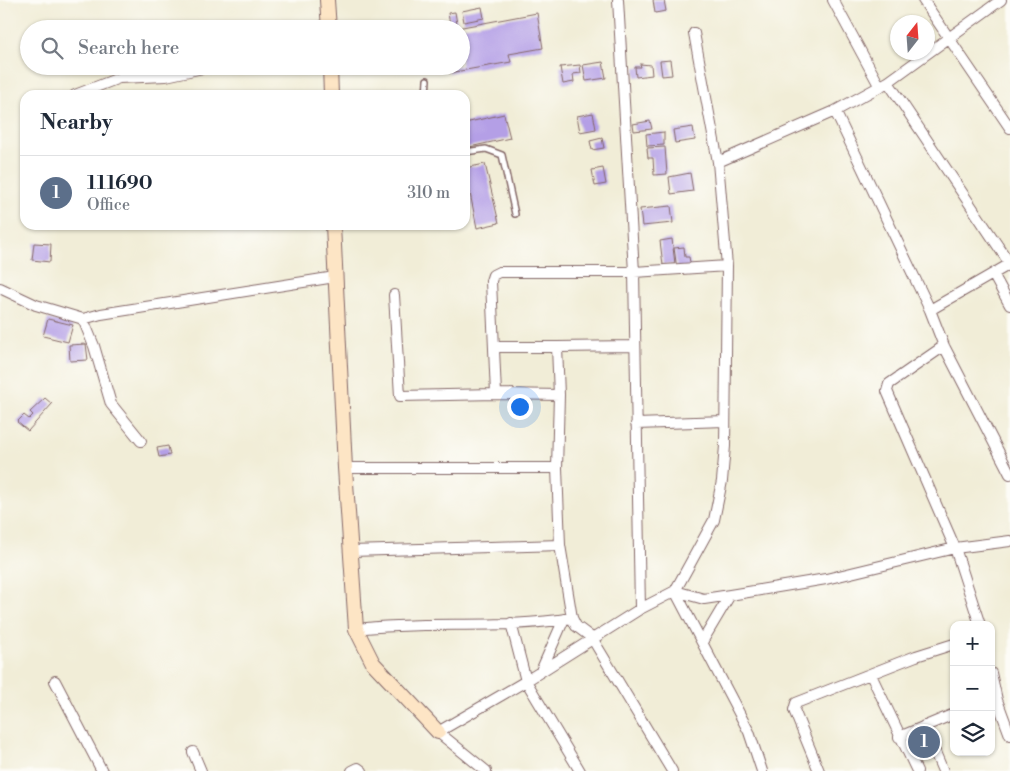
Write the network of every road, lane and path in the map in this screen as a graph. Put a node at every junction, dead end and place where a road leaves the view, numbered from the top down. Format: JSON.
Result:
{"nodes":[{"id":1,"x":327,"y":0,"type":"edge"},
{"id":2,"x":618,"y":0,"type":"edge"},
{"id":3,"x":833,"y":0,"type":"edge"},
{"id":4,"x":924,"y":0,"type":"edge"},
{"id":5,"x":1001,"y":0,"type":"edge"},
{"id":6,"x":328,"y":20,"type":"edge"},
{"id":7,"x":694,"y":33,"type":"dead end"},
{"id":8,"x":948,"y":38,"type":"junction"},
{"id":9,"x":171,"y":75,"type":"edge"},
{"id":10,"x":330,"y":75,"type":"edge"},
{"id":11,"x":427,"y":80,"type":"dead end"},
{"id":12,"x":884,"y":84,"type":"junction"},
{"id":13,"x":88,"y":90,"type":"edge"},
{"id":14,"x":331,"y":90,"type":"edge"},
{"id":15,"x":426,"y":90,"type":"edge"},
{"id":16,"x":836,"y":111,"type":"junction"},
{"id":17,"x":1010,"y":128,"type":"edge"},
{"id":18,"x":470,"y":151,"type":"edge"},
{"id":19,"x":718,"y":162,"type":"junction"},
{"id":20,"x":515,"y":214,"type":"dead end"},
{"id":21,"x":334,"y":230,"type":"edge"},
{"id":22,"x":1010,"y":264,"type":"edge"},
{"id":23,"x":726,"y":266,"type":"junction"},
{"id":24,"x":634,"y":272,"type":"junction"},
{"id":25,"x":993,"y":274,"type":"junction"},
{"id":26,"x":335,"y":277,"type":"junction"},
{"id":27,"x":0,"y":288,"type":"edge"},
{"id":28,"x":394,"y":295,"type":"dead end"},
{"id":29,"x":1010,"y":305,"type":"edge"},
{"id":30,"x":930,"y":310,"type":"junction"},
{"id":31,"x":83,"y":319,"type":"junction"},
{"id":32,"x":634,"y":346,"type":"junction"},
{"id":33,"x":944,"y":346,"type":"junction"},
{"id":34,"x":494,"y":347,"type":"junction"},
{"id":35,"x":557,"y":347,"type":"junction"},
{"id":36,"x":496,"y":394,"type":"junction"},
{"id":37,"x":559,"y":395,"type":"junction"},
{"id":38,"x":725,"y":421,"type":"junction"},
{"id":39,"x":636,"y":424,"type":"junction"},
{"id":40,"x":140,"y":441,"type":"dead end"},
{"id":41,"x":345,"y":468,"type":"junction"},
{"id":42,"x":557,"y":468,"type":"junction"},
{"id":43,"x":1010,"y":474,"type":"edge"},
{"id":44,"x":1010,"y":541,"type":"edge"},
{"id":45,"x":560,"y":545,"type":"junction"},
{"id":46,"x":955,"y":548,"type":"junction"},
{"id":47,"x":351,"y":551,"type":"junction"},
{"id":48,"x":675,"y":591,"type":"junction"},
{"id":49,"x":730,"y":595,"type":"junction"},
{"id":50,"x":640,"y":609,"type":"junction"},
{"id":51,"x":568,"y":619,"type":"junction"},
{"id":52,"x":979,"y":621,"type":"edge"},
{"id":53,"x":511,"y":623,"type":"junction"},
{"id":54,"x":356,"y":629,"type":"junction"},
{"id":55,"x":592,"y":638,"type":"junction"},
{"id":56,"x":702,"y":642,"type":"junction"},
{"id":57,"x":950,"y":645,"type":"edge"},
{"id":58,"x":541,"y":671,"type":"junction"},
{"id":59,"x":871,"y":675,"type":"junction"},
{"id":60,"x":54,"y":681,"type":"dead end"},
{"id":61,"x":526,"y":681,"type":"junction"},
{"id":62,"x":995,"y":702,"type":"edge"},
{"id":63,"x":950,"y":716,"type":"edge"},
{"id":64,"x":1007,"y":719,"type":"edge"},
{"id":65,"x":924,"y":726,"type":"junction"},
{"id":66,"x":438,"y":732,"type":"junction"},
{"id":67,"x":1010,"y":735,"type":"edge"},
{"id":68,"x":899,"y":737,"type":"junction"},
{"id":69,"x":193,"y":752,"type":"dead end"},
{"id":70,"x":102,"y":771,"type":"edge"},
{"id":71,"x":201,"y":771,"type":"edge"},
{"id":72,"x":352,"y":771,"type":"edge"},
{"id":73,"x":362,"y":771,"type":"edge"},
{"id":74,"x":486,"y":771,"type":"edge"},
{"id":75,"x":580,"y":771,"type":"edge"},
{"id":76,"x":672,"y":771,"type":"edge"},
{"id":77,"x":762,"y":771,"type":"edge"},
{"id":78,"x":820,"y":771,"type":"edge"},
{"id":79,"x":917,"y":771,"type":"edge"},
{"id":80,"x":943,"y":771,"type":"edge"}],
"edges":[{"from":1,"to":6,"type":"street"},
{"from":2,"to":24,"type":"street"},
{"from":3,"to":12,"type":"street"},
{"from":4,"to":8,"type":"street"},
{"from":5,"to":8,"type":"street"},
{"from":7,"to":19,"type":"street"},
{"from":8,"to":12,"type":"street"},
{"from":8,"to":17,"type":"street"},
{"from":9,"to":13,"type":"street"},
{"from":10,"to":14,"type":"street"},
{"from":11,"to":15,"type":"lane"},
{"from":12,"to":16,"type":"street"},
{"from":12,"to":22,"type":"street"},
{"from":16,"to":19,"type":"street"},
{"from":16,"to":30,"type":"street"},
{"from":18,"to":20,"type":"lane"},
{"from":19,"to":23,"type":"street"},
{"from":21,"to":26,"type":"street"},
{"from":22,"to":25,"type":"street"},
{"from":23,"to":24,"type":"street"},
{"from":23,"to":38,"type":"street"},
{"from":24,"to":32,"type":"street"},
{"from":24,"to":34,"type":"street"},
{"from":25,"to":29,"type":"street"},
{"from":25,"to":30,"type":"street"},
{"from":26,"to":31,"type":"street"},
{"from":26,"to":41,"type":"street"},
{"from":27,"to":31,"type":"street"},
{"from":28,"to":36,"type":"street"},
{"from":30,"to":33,"type":"street"},
{"from":31,"to":40,"type":"street"},
{"from":32,"to":35,"type":"street"},
{"from":32,"to":39,"type":"street"},
{"from":33,"to":43,"type":"street"},
{"from":33,"to":46,"type":"street"},
{"from":34,"to":35,"type":"street"},
{"from":34,"to":36,"type":"street"},
{"from":35,"to":37,"type":"street"},
{"from":36,"to":37,"type":"street"},
{"from":37,"to":42,"type":"street"},
{"from":38,"to":39,"type":"street"},
{"from":38,"to":48,"type":"street"},
{"from":39,"to":50,"type":"street"},
{"from":41,"to":42,"type":"street"},
{"from":41,"to":47,"type":"street"},
{"from":42,"to":45,"type":"street"},
{"from":44,"to":46,"type":"street"},
{"from":45,"to":47,"type":"street"},
{"from":45,"to":51,"type":"street"},
{"from":46,"to":49,"type":"street"},
{"from":46,"to":52,"type":"street"},
{"from":47,"to":54,"type":"street"},
{"from":48,"to":49,"type":"street"},
{"from":48,"to":50,"type":"street"},
{"from":48,"to":56,"type":"street"},
{"from":49,"to":56,"type":"street"},
{"from":50,"to":55,"type":"street"},
{"from":51,"to":53,"type":"street"},
{"from":51,"to":55,"type":"street"},
{"from":51,"to":58,"type":"street"},
{"from":53,"to":54,"type":"street"},
{"from":53,"to":61,"type":"street"},
{"from":54,"to":66,"type":"street"},
{"from":55,"to":58,"type":"street"},
{"from":55,"to":76,"type":"street"},
{"from":56,"to":77,"type":"street"},
{"from":57,"to":59,"type":"street"},
{"from":58,"to":61,"type":"street"},
{"from":59,"to":68,"type":"street"},
{"from":59,"to":78,"type":"street"},
{"from":60,"to":70,"type":"street"},
{"from":61,"to":66,"type":"street"},
{"from":61,"to":75,"type":"street"},
{"from":62,"to":64,"type":"street"},
{"from":63,"to":65,"type":"street"},
{"from":64,"to":67,"type":"street"},
{"from":65,"to":68,"type":"street"},
{"from":65,"to":80,"type":"street"},
{"from":66,"to":74,"type":"street"},
{"from":68,"to":79,"type":"street"},
{"from":69,"to":71,"type":"street"},
{"from":72,"to":73,"type":"street"}]}
